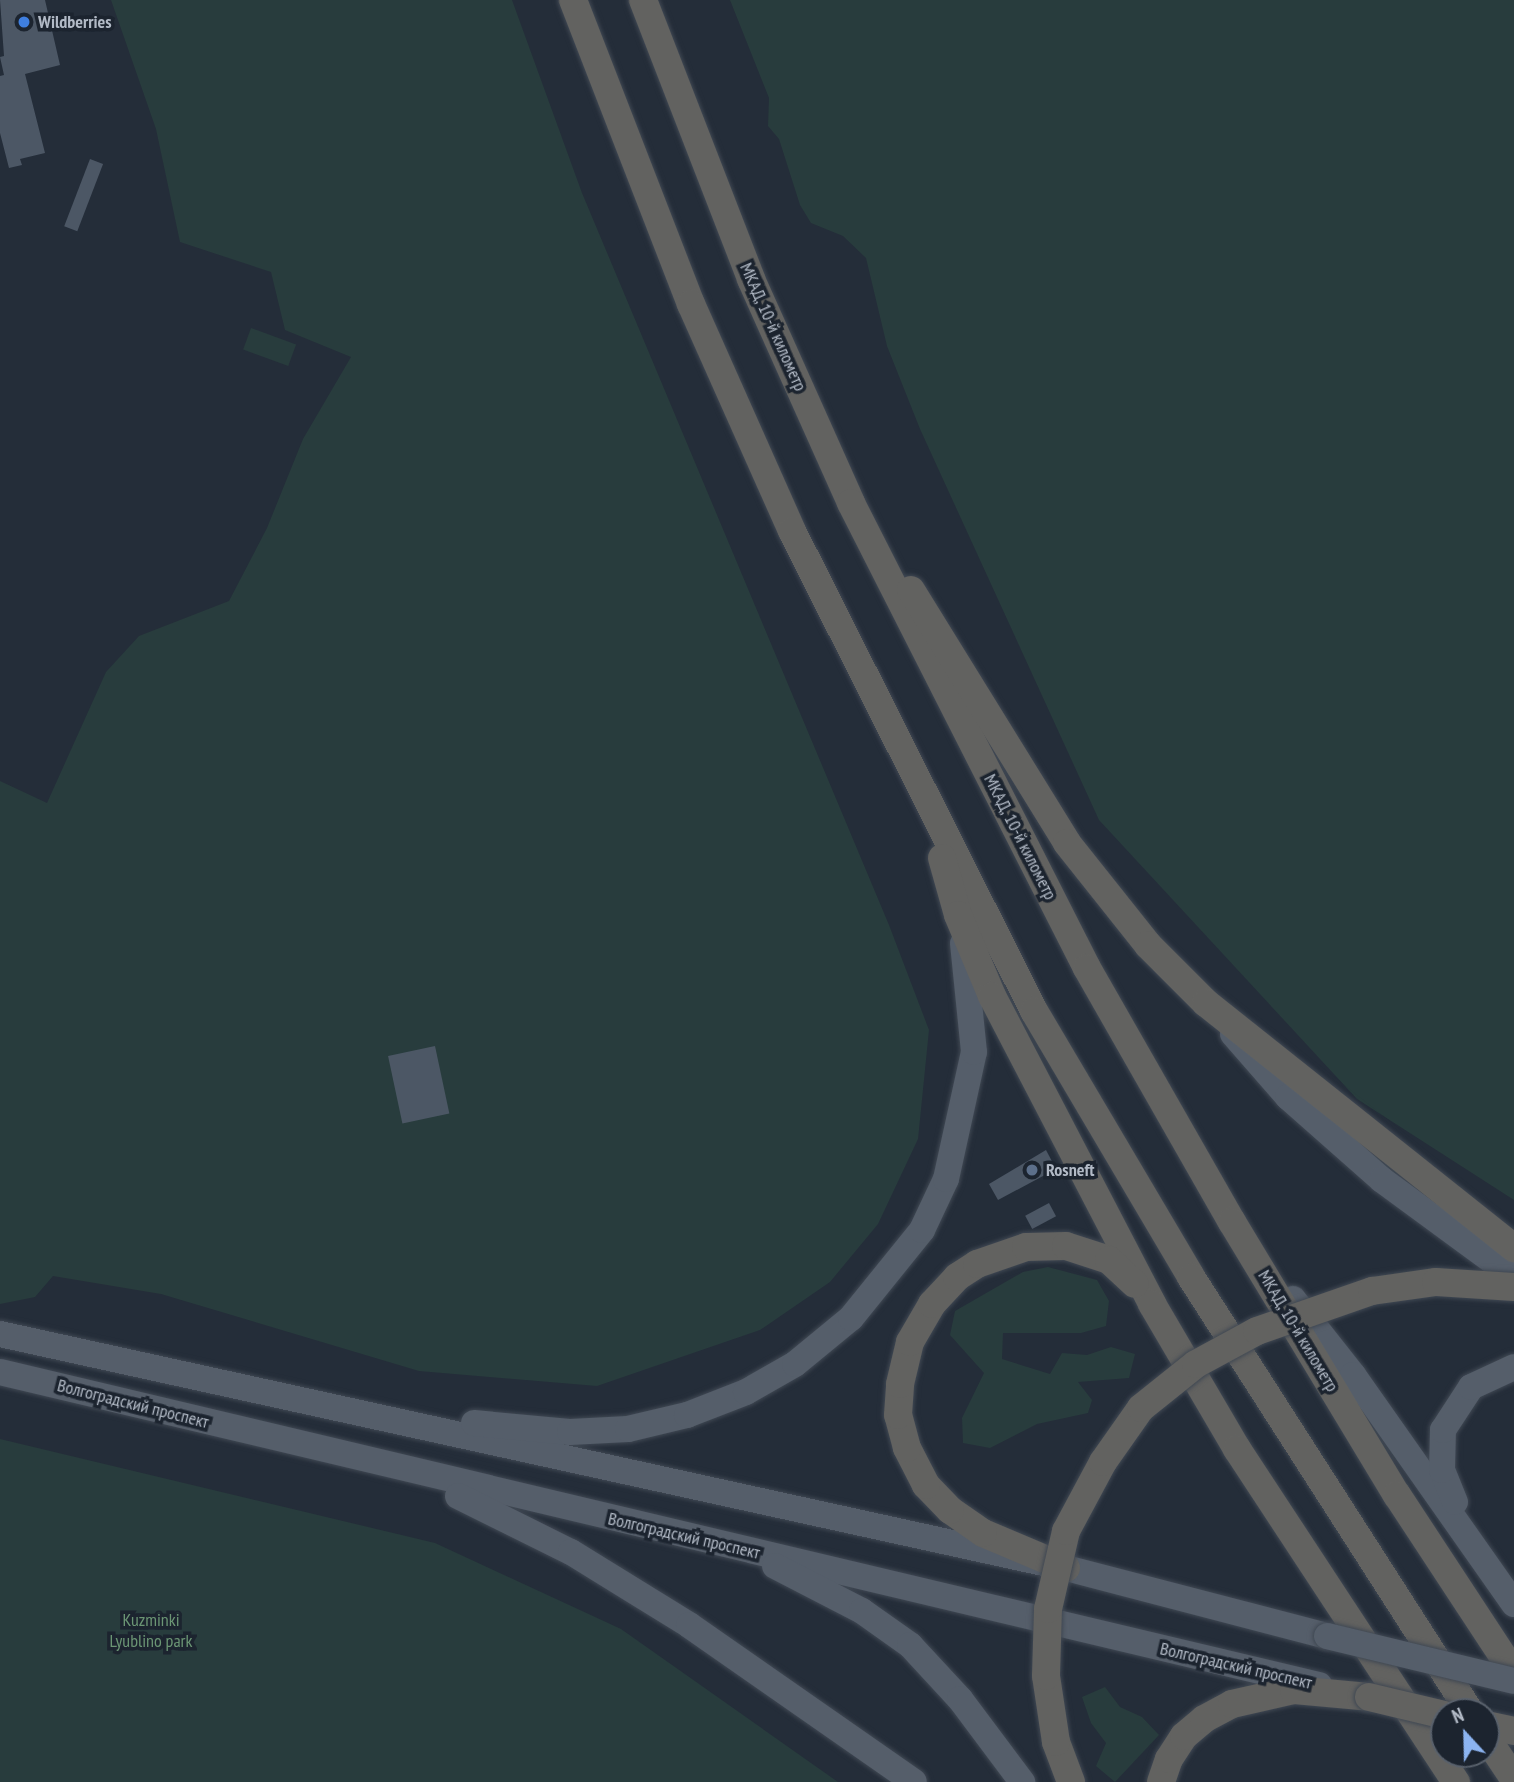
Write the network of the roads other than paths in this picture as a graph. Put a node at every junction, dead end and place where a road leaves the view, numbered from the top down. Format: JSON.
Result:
{"nodes":[{"id":1,"x":573,"y":0,"type":"edge"},
{"id":2,"x":643,"y":0,"type":"edge"},
{"id":3,"x":851,"y":503,"type":"junction"},
{"id":4,"x":910,"y":769,"type":"junction"},
{"id":5,"x":958,"y":915,"type":"junction"},
{"id":6,"x":1206,"y":1003,"type":"junction"},
{"id":7,"x":1232,"y":1222,"type":"junction"},
{"id":8,"x":1514,"y":1248,"type":"edge"},
{"id":9,"x":1514,"y":1277,"type":"edge"},
{"id":10,"x":1514,"y":1287,"type":"edge"},
{"id":11,"x":1153,"y":1304,"type":"junction"},
{"id":12,"x":0,"y":1334,"type":"edge"},
{"id":13,"x":1514,"y":1367,"type":"edge"},
{"id":14,"x":0,"y":1372,"type":"edge"},
{"id":15,"x":356,"y":1411,"type":"junction"},
{"id":16,"x":385,"y":1466,"type":"junction"},
{"id":17,"x":752,"y":1553,"type":"junction"},
{"id":18,"x":1484,"y":1559,"type":"junction"},
{"id":19,"x":1066,"y":1568,"type":"junction"},
{"id":20,"x":1514,"y":1604,"type":"edge"},
{"id":21,"x":1514,"y":1673,"type":"edge"},
{"id":22,"x":1514,"y":1681,"type":"edge"},
{"id":23,"x":1369,"y":1697,"type":"junction"},
{"id":24,"x":1461,"y":1698,"type":"edge"},
{"id":25,"x":1430,"y":1712,"type":"edge"},
{"id":26,"x":1500,"y":1758,"type":"edge"},
{"id":27,"x":1514,"y":1779,"type":"edge"},
{"id":28,"x":914,"y":1782,"type":"edge"},
{"id":29,"x":1022,"y":1782,"type":"edge"},
{"id":30,"x":1071,"y":1782,"type":"edge"},
{"id":31,"x":1161,"y":1782,"type":"edge"},
{"id":32,"x":1456,"y":1782,"type":"edge"}],
"edges":[{"from":1,"to":4,"type":"highway"},
{"from":2,"to":3,"type":"highway","name":"МКАД, 10-й километр"},
{"from":3,"to":6,"type":"highway"},
{"from":3,"to":7,"type":"highway","name":"МКАД, 10-й километр"},
{"from":4,"to":5,"type":"highway"},
{"from":4,"to":24,"type":"highway"},
{"from":5,"to":11,"type":"highway"},
{"from":5,"to":15,"type":"main road"},
{"from":6,"to":8,"type":"highway"},
{"from":6,"to":9,"type":"main road"},
{"from":7,"to":18,"type":"main road"},
{"from":7,"to":21,"type":"highway","name":"МКАД, 10-й километр"},
{"from":10,"to":30,"type":"highway","bridge":true},
{"from":11,"to":19,"type":"highway"},
{"from":11,"to":32,"type":"highway"},
{"from":12,"to":15,"type":"main road"},
{"from":13,"to":18,"type":"main road"},
{"from":14,"to":16,"type":"main road","name":"Волгоградский проспект"},
{"from":15,"to":19,"type":"main road"},
{"from":16,"to":17,"type":"main road","name":"Волгоградский проспект"},
{"from":16,"to":28,"type":"main road"},
{"from":17,"to":23,"type":"main road","name":"Волгоградский проспект"},
{"from":17,"to":29,"type":"main road"},
{"from":18,"to":20,"type":"main road"},
{"from":19,"to":22,"type":"main road","bridge":true},
{"from":23,"to":25,"type":"highway","bridge":true},
{"from":23,"to":31,"type":"highway"},
{"from":26,"to":27,"type":"highway"}]}
